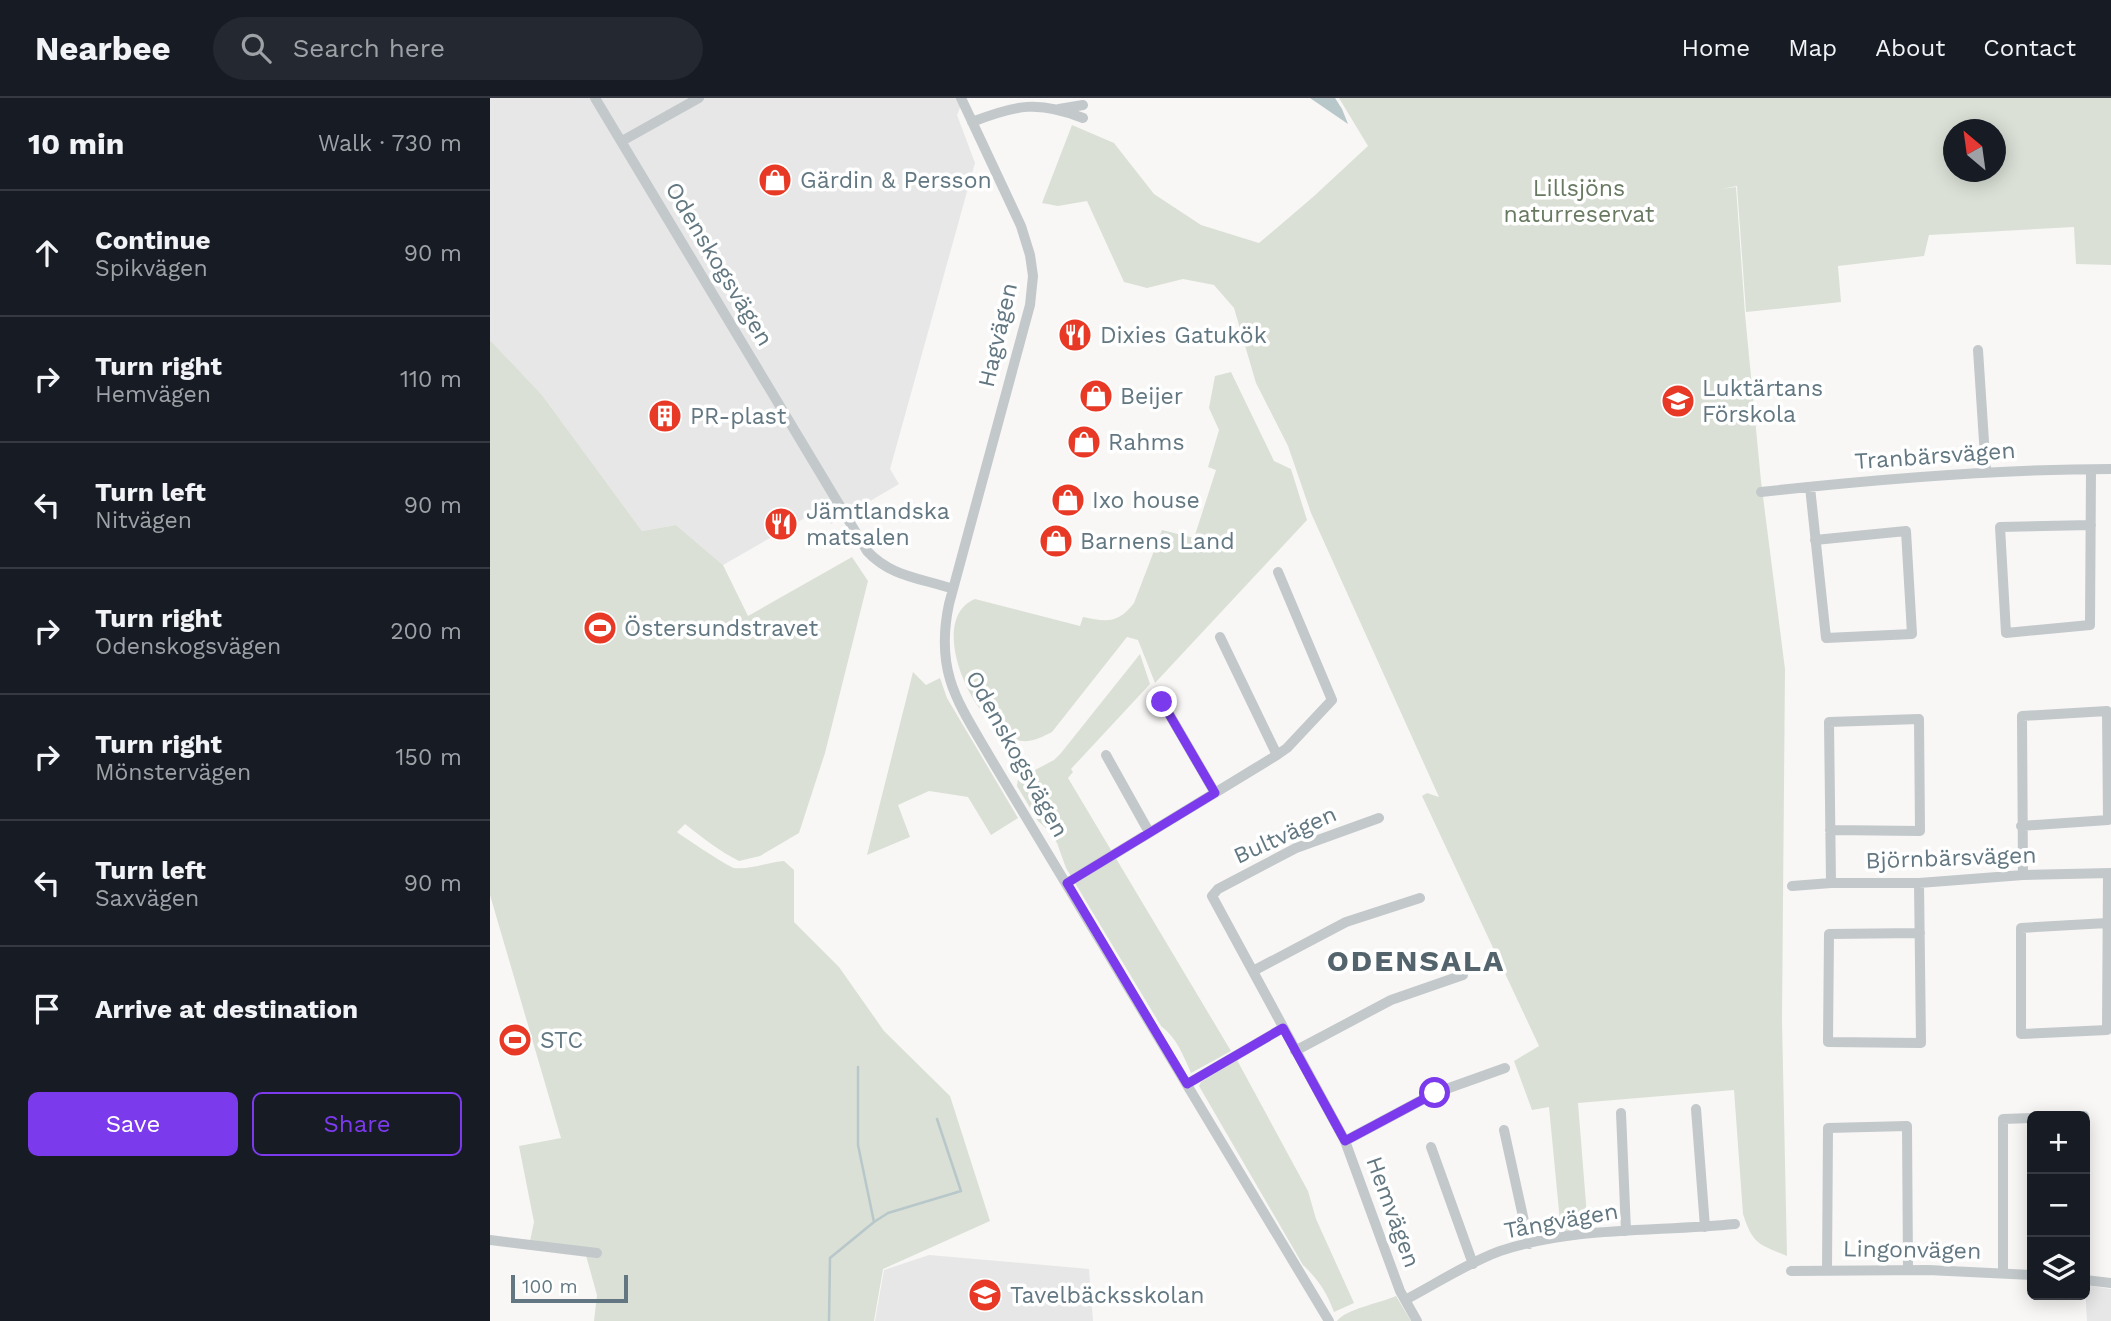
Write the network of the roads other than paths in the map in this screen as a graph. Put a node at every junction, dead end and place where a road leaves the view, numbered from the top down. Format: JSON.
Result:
{"nodes":[{"id":1,"x":595,"y":98,"type":"edge"},
{"id":2,"x":699,"y":98,"type":"edge"},
{"id":3,"x":961,"y":98,"type":"edge"},
{"id":4,"x":1083,"y":104,"type":"dead end"},
{"id":5,"x":1059,"y":109,"type":"junction"},
{"id":6,"x":1083,"y":118,"type":"dead end"},
{"id":7,"x":972,"y":122,"type":"junction"},
{"id":8,"x":622,"y":141,"type":"junction"},
{"id":9,"x":1978,"y":350,"type":"dead end"},
{"id":10,"x":2091,"y":470,"type":"junction"},
{"id":11,"x":2111,"y":470,"type":"edge"},
{"id":12,"x":1986,"y":472,"type":"junction"},
{"id":13,"x":1810,"y":487,"type":"junction"},
{"id":14,"x":1761,"y":492,"type":"dead end"},
{"id":15,"x":2091,"y":524,"type":"junction"},
{"id":16,"x":1815,"y":540,"type":"junction"},
{"id":17,"x":1279,"y":572,"type":"dead end"},
{"id":18,"x":953,"y":589,"type":"junction"},
{"id":19,"x":1220,"y":637,"type":"dead end"},
{"id":20,"x":1161,"y":700,"type":"dead end"},
{"id":21,"x":1106,"y":755,"type":"dead end"},
{"id":22,"x":1277,"y":755,"type":"junction"},
{"id":23,"x":1215,"y":793,"type":"junction"},
{"id":24,"x":1379,"y":818,"type":"dead end"},
{"id":25,"x":2021,"y":826,"type":"junction"},
{"id":26,"x":1830,"y":830,"type":"junction"},
{"id":27,"x":1149,"y":832,"type":"junction"},
{"id":28,"x":2110,"y":874,"type":"edge"},
{"id":29,"x":2023,"y":875,"type":"junction"},
{"id":30,"x":1067,"y":883,"type":"junction"},
{"id":31,"x":1831,"y":883,"type":"junction"},
{"id":32,"x":1920,"y":883,"type":"junction"},
{"id":33,"x":1792,"y":886,"type":"dead end"},
{"id":34,"x":1212,"y":896,"type":"joint"},
{"id":35,"x":1419,"y":898,"type":"dead end"},
{"id":36,"x":2107,"y":923,"type":"junction"},
{"id":37,"x":1920,"y":933,"type":"junction"},
{"id":38,"x":1253,"y":971,"type":"junction"},
{"id":39,"x":1463,"y":975,"type":"dead end"},
{"id":40,"x":1283,"y":1028,"type":"junction"},
{"id":41,"x":1295,"y":1051,"type":"junction"},
{"id":42,"x":1505,"y":1068,"type":"dead end"},
{"id":43,"x":1187,"y":1084,"type":"junction"},
{"id":44,"x":1696,"y":1109,"type":"dead end"},
{"id":45,"x":1621,"y":1113,"type":"dead end"},
{"id":46,"x":2027,"y":1118,"type":"edge"},
{"id":47,"x":1504,"y":1130,"type":"dead end"},
{"id":48,"x":1345,"y":1141,"type":"junction"},
{"id":49,"x":1431,"y":1147,"type":"dead end"},
{"id":50,"x":1735,"y":1224,"type":"dead end"},
{"id":51,"x":1705,"y":1227,"type":"junction"},
{"id":52,"x":1626,"y":1231,"type":"junction"},
{"id":53,"x":490,"y":1240,"type":"edge"},
{"id":54,"x":1529,"y":1244,"type":"junction"},
{"id":55,"x":597,"y":1253,"type":"dead end"},
{"id":56,"x":1473,"y":1264,"type":"junction"},
{"id":57,"x":1827,"y":1270,"type":"junction"},
{"id":58,"x":1908,"y":1270,"type":"junction"},
{"id":59,"x":1791,"y":1271,"type":"dead end"},
{"id":60,"x":2003,"y":1273,"type":"junction"},
{"id":61,"x":2027,"y":1275,"type":"edge"},
{"id":62,"x":2090,"y":1281,"type":"edge"},
{"id":63,"x":2111,"y":1283,"type":"edge"},
{"id":64,"x":1405,"y":1300,"type":"junction"},
{"id":65,"x":1329,"y":1321,"type":"edge"},
{"id":66,"x":1417,"y":1321,"type":"edge"}],
"edges":[{"from":1,"to":8,"type":"street","name":"Odenskogsvägen"},
{"from":2,"to":8,"type":"street"},
{"from":3,"to":7,"type":"street","name":"Hagvägen"},
{"from":4,"to":5,"type":"street"},
{"from":5,"to":6,"type":"street"},
{"from":5,"to":7,"type":"street"},
{"from":7,"to":18,"type":"street","name":"Hagvägen"},
{"from":8,"to":18,"type":"street","name":"Odenskogsvägen"},
{"from":9,"to":12,"type":"street"},
{"from":10,"to":11,"type":"street","name":"Tranbärsvägen"},
{"from":10,"to":12,"type":"street","name":"Tranbärsvägen"},
{"from":10,"to":15,"type":"street"},
{"from":12,"to":13,"type":"street","name":"Tranbärsvägen"},
{"from":13,"to":14,"type":"street","name":"Tranbärsvägen"},
{"from":13,"to":16,"type":"street"},
{"from":15,"to":15,"type":"street"},
{"from":16,"to":16,"type":"street"},
{"from":17,"to":22,"type":"street"},
{"from":18,"to":30,"type":"street","name":"Odenskogsvägen"},
{"from":19,"to":22,"type":"street"},
{"from":20,"to":23,"type":"street"},
{"from":21,"to":27,"type":"street"},
{"from":22,"to":23,"type":"street"},
{"from":23,"to":27,"type":"street"},
{"from":24,"to":34,"type":"street","name":"Bultvägen"},
{"from":25,"to":25,"type":"street"},
{"from":25,"to":29,"type":"street"},
{"from":26,"to":26,"type":"street"},
{"from":26,"to":31,"type":"street"},
{"from":27,"to":30,"type":"street"},
{"from":28,"to":29,"type":"street","name":"Björnbärsvägen"},
{"from":28,"to":36,"type":"street"},
{"from":29,"to":32,"type":"street","name":"Björnbärsvägen"},
{"from":30,"to":43,"type":"street","name":"Odenskogsvägen"},
{"from":31,"to":32,"type":"street","name":"Björnbärsvägen"},
{"from":31,"to":33,"type":"street","name":"Björnbärsvägen"},
{"from":32,"to":37,"type":"street"},
{"from":34,"to":38,"type":"street","name":"Hemvägen"},
{"from":35,"to":38,"type":"street"},
{"from":36,"to":36,"type":"street"},
{"from":37,"to":37,"type":"street"},
{"from":38,"to":40,"type":"street","name":"Hemvägen"},
{"from":39,"to":41,"type":"street"},
{"from":40,"to":41,"type":"street","name":"Hemvägen"},
{"from":40,"to":43,"type":"street"},
{"from":41,"to":48,"type":"street","name":"Hemvägen"},
{"from":42,"to":48,"type":"street"},
{"from":43,"to":65,"type":"street","name":"Odenskogsvägen"},
{"from":44,"to":51,"type":"street"},
{"from":45,"to":52,"type":"street"},
{"from":46,"to":60,"type":"street"},
{"from":47,"to":54,"type":"street"},
{"from":48,"to":64,"type":"street","name":"Hemvägen"},
{"from":49,"to":56,"type":"street"},
{"from":50,"to":51,"type":"street","name":"Tångvägen"},
{"from":51,"to":52,"type":"street","name":"Tångvägen"},
{"from":52,"to":54,"type":"street","name":"Tångvägen"},
{"from":53,"to":55,"type":"street"},
{"from":54,"to":56,"type":"street","name":"Tångvägen"},
{"from":56,"to":64,"type":"street","name":"Tångvägen"},
{"from":57,"to":58,"type":"street","name":"Lingonvägen"},
{"from":57,"to":58,"type":"street"},
{"from":57,"to":59,"type":"street","name":"Lingonvägen"},
{"from":58,"to":60,"type":"street","name":"Lingonvägen"},
{"from":60,"to":61,"type":"street","name":"Lingonvägen"},
{"from":62,"to":63,"type":"street"},
{"from":64,"to":66,"type":"street","name":"Hemvägen"}]}
